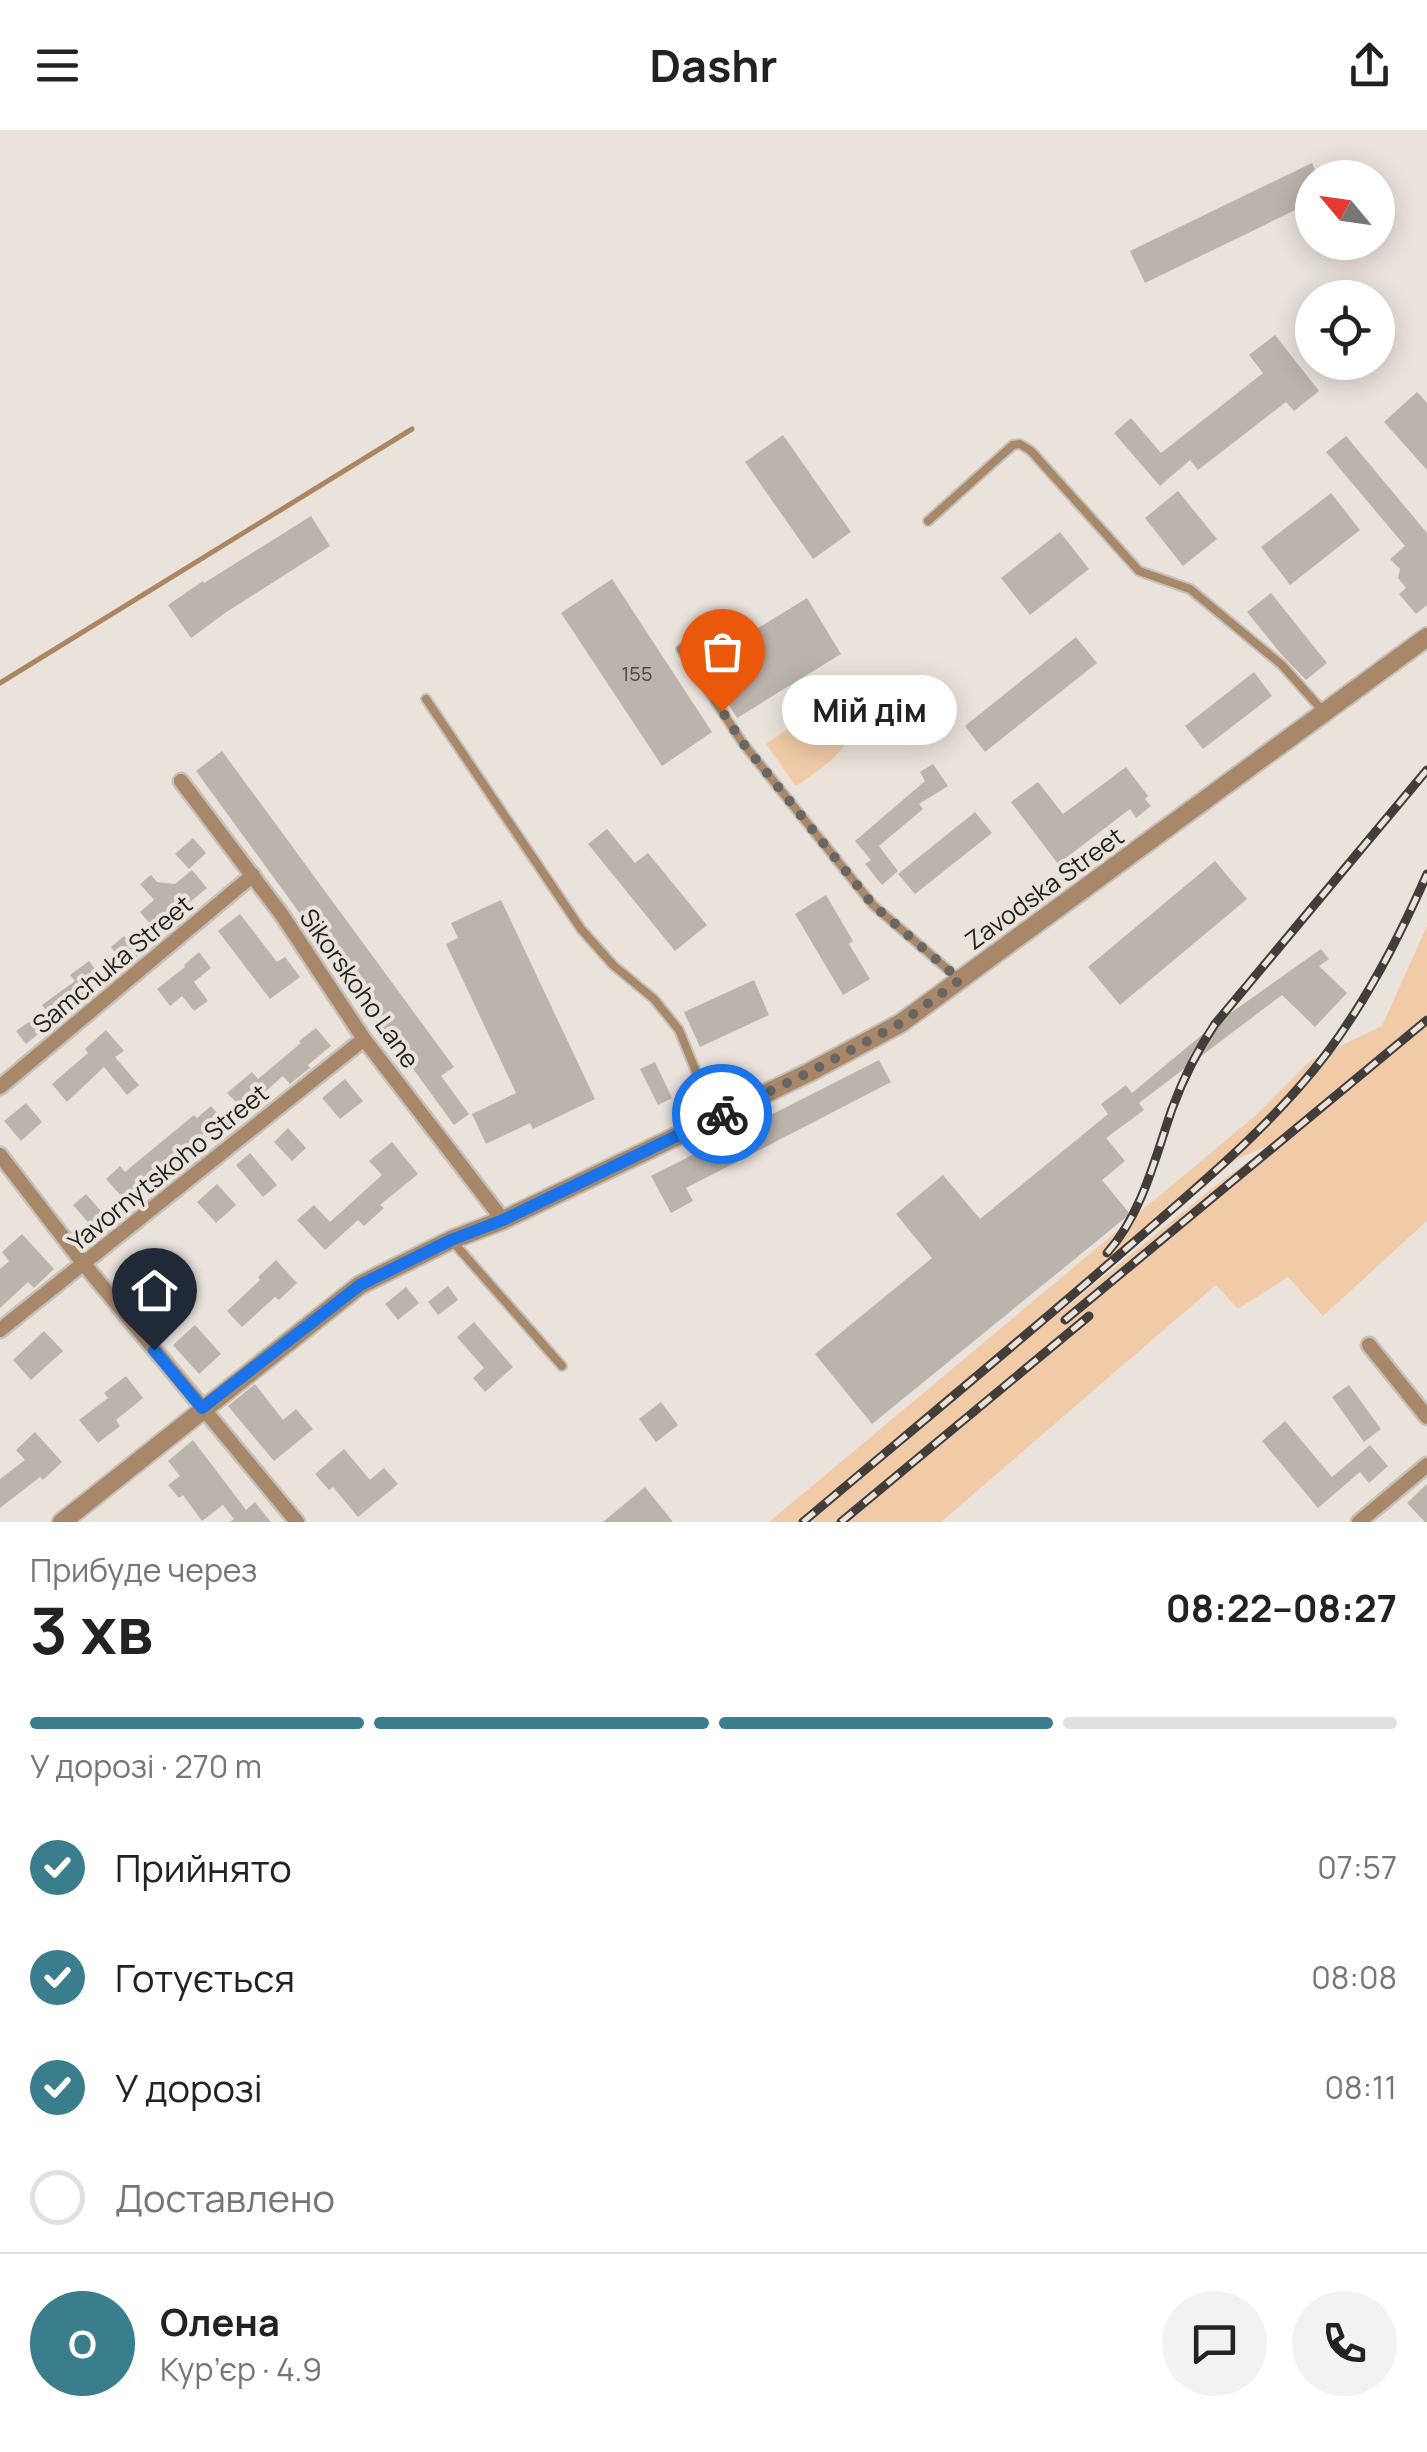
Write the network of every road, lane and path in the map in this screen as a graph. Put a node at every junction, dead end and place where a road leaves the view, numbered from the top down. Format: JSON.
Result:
{"nodes":[{"id":1,"x":928,"y":521,"type":"dead end"},
{"id":2,"x":1427,"y":637,"type":"edge"},
{"id":3,"x":682,"y":648,"type":"dead end"},
{"id":4,"x":426,"y":700,"type":"dead end"},
{"id":5,"x":1325,"y":714,"type":"junction"},
{"id":6,"x":181,"y":781,"type":"dead end"},
{"id":7,"x":253,"y":875,"type":"junction"},
{"id":8,"x":960,"y":980,"type":"junction"},
{"id":9,"x":364,"y":1039,"type":"junction"},
{"id":10,"x":0,"y":1087,"type":"edge"},
{"id":11,"x":715,"y":1118,"type":"junction"},
{"id":12,"x":0,"y":1155,"type":"edge"},
{"id":13,"x":503,"y":1220,"type":"junction"},
{"id":14,"x":451,"y":1240,"type":"junction"},
{"id":15,"x":83,"y":1264,"type":"junction"},
{"id":16,"x":0,"y":1330,"type":"edge"},
{"id":17,"x":1369,"y":1345,"type":"dead end"},
{"id":18,"x":562,"y":1366,"type":"dead end"},
{"id":19,"x":202,"y":1408,"type":"junction"},
{"id":20,"x":1427,"y":1417,"type":"edge"},
{"id":21,"x":1427,"y":1465,"type":"edge"},
{"id":22,"x":62,"y":1522,"type":"edge"},
{"id":23,"x":297,"y":1522,"type":"edge"},
{"id":24,"x":1359,"y":1522,"type":"edge"}],
"edges":[{"from":1,"to":5,"type":"lane"},
{"from":2,"to":5,"type":"street","name":"Zavodska Street"},
{"from":3,"to":8,"type":"lane"},
{"from":4,"to":11,"type":"lane"},
{"from":5,"to":8,"type":"street","name":"Zavodska Street"},
{"from":6,"to":7,"type":"street","name":"Sikorskoho Lane"},
{"from":7,"to":9,"type":"street","name":"Sikorskoho Lane"},
{"from":7,"to":10,"type":"street","name":"Samchuka Street"},
{"from":8,"to":11,"type":"street","name":"Zavodska Street"},
{"from":9,"to":13,"type":"street","name":"Sikorskoho Lane"},
{"from":9,"to":15,"type":"street","name":"Yavornytskoho Street"},
{"from":11,"to":13,"type":"street","name":"Zavodska Street"},
{"from":12,"to":15,"type":"street"},
{"from":13,"to":14,"type":"street","name":"Zavodska Street"},
{"from":14,"to":18,"type":"lane"},
{"from":14,"to":19,"type":"street","name":"Zavodska Street"},
{"from":15,"to":16,"type":"street","name":"Yavornytskoho Street"},
{"from":15,"to":19,"type":"street"},
{"from":17,"to":20,"type":"street"},
{"from":19,"to":22,"type":"street","name":"Zavodska Street"},
{"from":19,"to":23,"type":"street"},
{"from":21,"to":24,"type":"street"}]}
